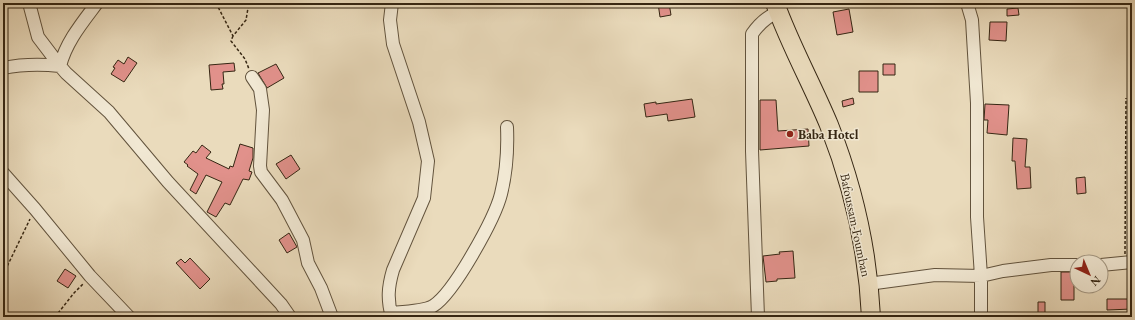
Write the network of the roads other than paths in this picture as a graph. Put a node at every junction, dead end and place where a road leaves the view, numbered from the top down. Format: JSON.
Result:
{"nodes":[{"id":1,"x":29,"y":3,"type":"edge"},
{"id":2,"x":97,"y":3,"type":"edge"},
{"id":3,"x":392,"y":3,"type":"edge"},
{"id":4,"x":969,"y":4,"type":"edge"},
{"id":5,"x":776,"y":8,"type":"edge"},
{"id":6,"x":60,"y":66,"type":"junction"},
{"id":7,"x":3,"y":68,"type":"edge"},
{"id":8,"x":252,"y":77,"type":"road end"},
{"id":9,"x":507,"y":127,"type":"dead end"},
{"id":10,"x":3,"y":173,"type":"edge"},
{"id":11,"x":1128,"y":262,"type":"edge"},
{"id":12,"x":1109,"y":264,"type":"edge"},
{"id":13,"x":1069,"y":265,"type":"edge"},
{"id":14,"x":981,"y":276,"type":"junction"},
{"id":15,"x":868,"y":284,"type":"junction"},
{"id":16,"x":391,"y":315,"type":"edge"},
{"id":17,"x":129,"y":317,"type":"edge"},
{"id":18,"x":290,"y":317,"type":"edge"},
{"id":19,"x":332,"y":317,"type":"edge"},
{"id":20,"x":758,"y":317,"type":"edge"},
{"id":21,"x":871,"y":317,"type":"edge"},
{"id":22,"x":981,"y":317,"type":"edge"}],
"edges":[{"from":1,"to":6,"type":"street"},
{"from":2,"to":6,"type":"street"},
{"from":3,"to":16,"type":"street"},
{"from":4,"to":14,"type":"street"},
{"from":5,"to":15,"type":"highway","name":"Bafoussam-Foumban"},
{"from":5,"to":20,"type":"street"},
{"from":6,"to":7,"type":"street"},
{"from":6,"to":18,"type":"street"},
{"from":8,"to":19,"type":"street"},
{"from":9,"to":16,"type":"street"},
{"from":10,"to":17,"type":"street"},
{"from":11,"to":12,"type":"street"},
{"from":13,"to":14,"type":"street"},
{"from":14,"to":15,"type":"street"},
{"from":14,"to":22,"type":"street"},
{"from":15,"to":21,"type":"highway","name":"Bafoussam-Foumban"}]}
